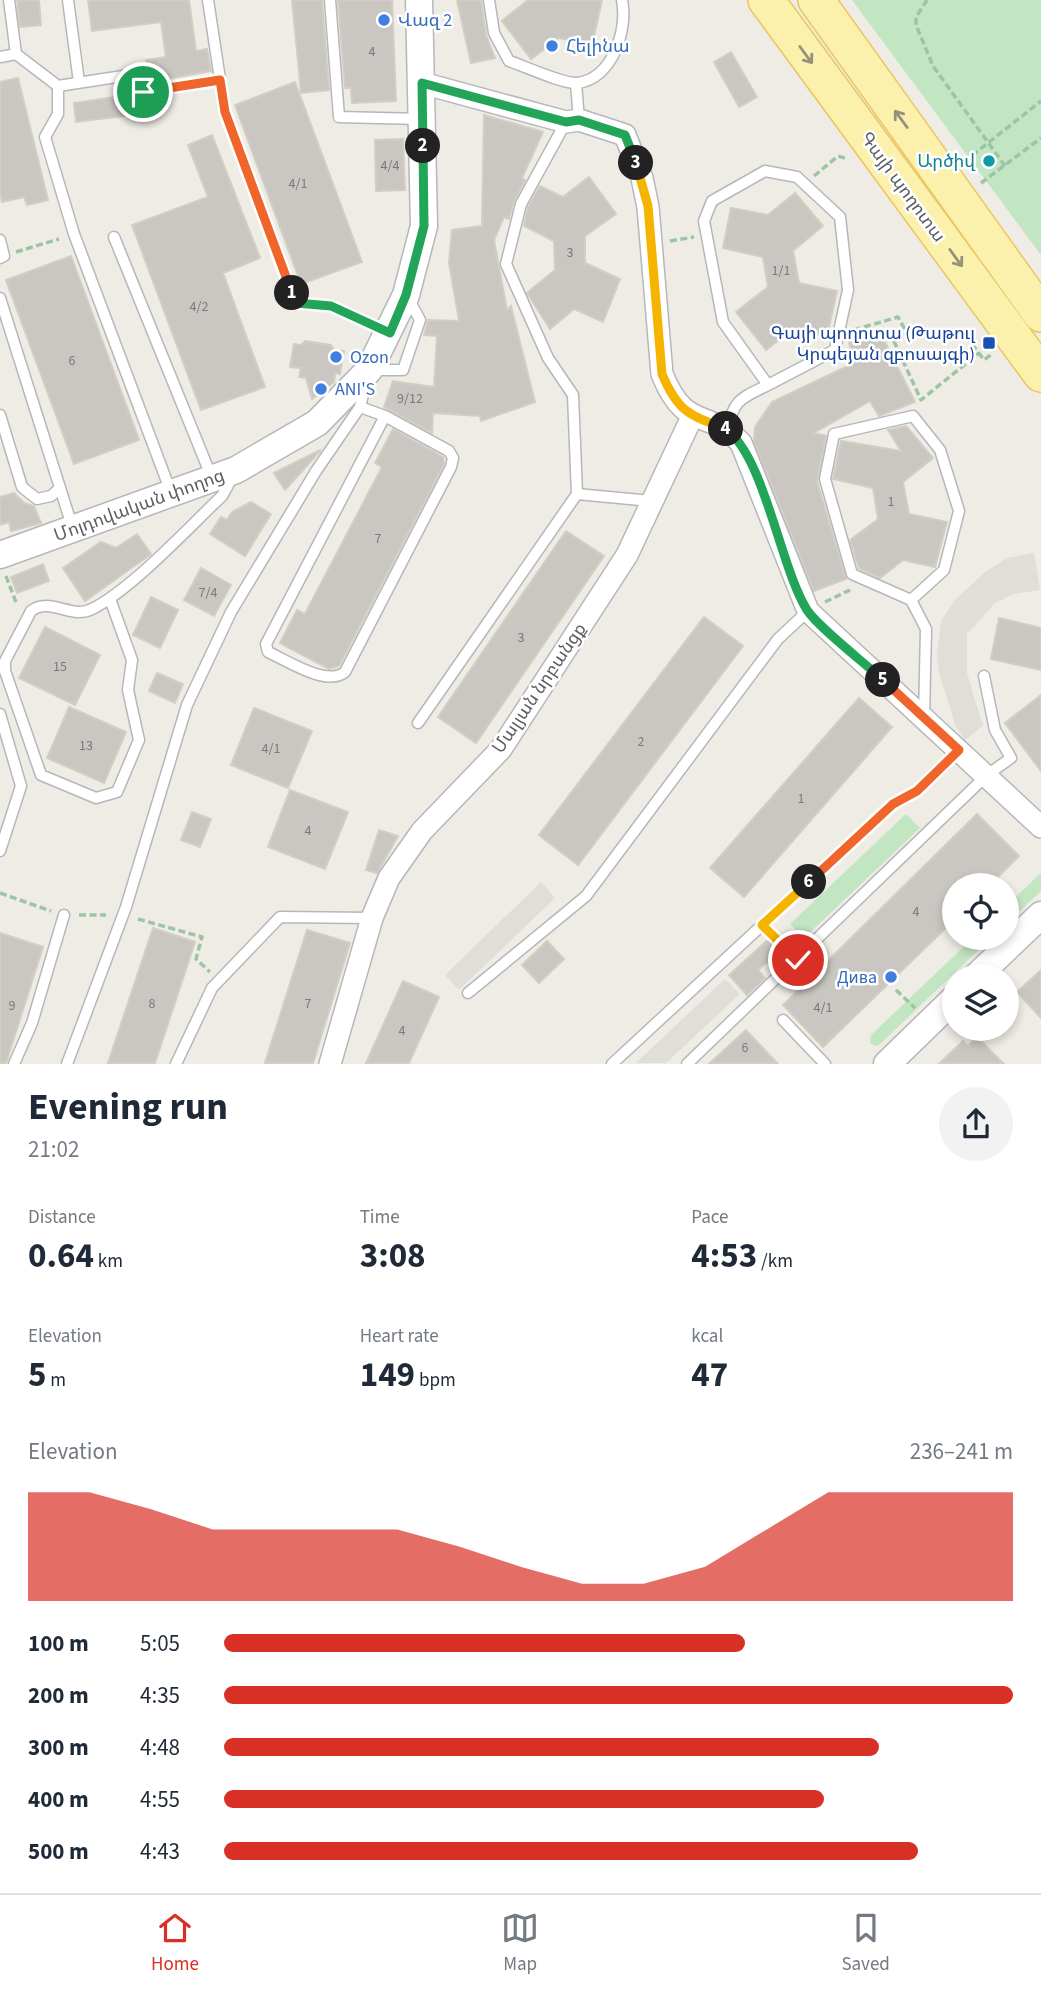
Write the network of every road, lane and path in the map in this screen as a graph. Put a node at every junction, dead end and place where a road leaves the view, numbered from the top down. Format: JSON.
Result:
{"nodes":[{"id":1,"x":9,"y":0,"type":"edge"},
{"id":2,"x":68,"y":0,"type":"edge"},
{"id":3,"x":208,"y":0,"type":"edge"},
{"id":4,"x":330,"y":0,"type":"edge"},
{"id":5,"x":419,"y":0,"type":"edge"},
{"id":6,"x":489,"y":0,"type":"edge"},
{"id":7,"x":622,"y":0,"type":"edge"},
{"id":8,"x":766,"y":0,"type":"edge"},
{"id":9,"x":816,"y":0,"type":"edge"},
{"id":10,"x":927,"y":0,"type":"edge"},
{"id":11,"x":16,"y":54,"type":"junction"},
{"id":12,"x":0,"y":57,"type":"edge"},
{"id":13,"x":220,"y":80,"type":"junction"},
{"id":14,"x":79,"y":82,"type":"junction"},
{"id":15,"x":422,"y":83,"type":"junction"},
{"id":16,"x":576,"y":83,"type":"junction"},
{"id":17,"x":58,"y":86,"type":"junction"},
{"id":18,"x":1041,"y":101,"type":"edge"},
{"id":19,"x":423,"y":119,"type":"junction"},
{"id":20,"x":572,"y":121,"type":"junction"},
{"id":21,"x":1041,"y":138,"type":"edge"},
{"id":22,"x":987,"y":144,"type":"junction"},
{"id":23,"x":837,"y":148,"type":"dead end"},
{"id":24,"x":838,"y":156,"type":"junction"},
{"id":25,"x":854,"y":161,"type":"dead end"},
{"id":26,"x":1004,"y":166,"type":"junction"},
{"id":27,"x":957,"y":168,"type":"dead end"},
{"id":28,"x":811,"y":179,"type":"dead end"},
{"id":29,"x":972,"y":190,"type":"dead end"},
{"id":30,"x":74,"y":234,"type":"junction"},
{"id":31,"x":701,"y":235,"type":"dead end"},
{"id":32,"x":114,"y":237,"type":"dead end"},
{"id":33,"x":0,"y":240,"type":"edge"},
{"id":34,"x":664,"y":243,"type":"dead end"},
{"id":35,"x":2,"y":257,"type":"edge"},
{"id":36,"x":406,"y":295,"type":"junction"},
{"id":37,"x":0,"y":298,"type":"edge"},
{"id":38,"x":1041,"y":314,"type":"edge"},
{"id":39,"x":390,"y":333,"type":"junction"},
{"id":40,"x":838,"y":334,"type":"junction"},
{"id":41,"x":972,"y":344,"type":"dead end"},
{"id":42,"x":995,"y":352,"type":"dead end"},
{"id":43,"x":979,"y":353,"type":"junction"},
{"id":44,"x":369,"y":370,"type":"junction"},
{"id":45,"x":1041,"y":374,"type":"edge"},
{"id":46,"x":768,"y":385,"type":"junction"},
{"id":47,"x":360,"y":407,"type":"junction"},
{"id":48,"x":0,"y":415,"type":"edge"},
{"id":49,"x":385,"y":416,"type":"junction"},
{"id":50,"x":692,"y":417,"type":"junction"},
{"id":51,"x":728,"y":429,"type":"junction"},
{"id":52,"x":224,"y":475,"type":"junction"},
{"id":53,"x":60,"y":488,"type":"junction"},
{"id":54,"x":577,"y":494,"type":"junction"},
{"id":55,"x":172,"y":495,"type":"junction"},
{"id":56,"x":650,"y":500,"type":"junction"},
{"id":57,"x":73,"y":529,"type":"junction"},
{"id":58,"x":2,"y":564,"type":"edge"},
{"id":59,"x":852,"y":589,"type":"dead end"},
{"id":60,"x":110,"y":599,"type":"junction"},
{"id":61,"x":911,"y":600,"type":"junction"},
{"id":62,"x":808,"y":611,"type":"junction"},
{"id":63,"x":24,"y":624,"type":"junction"},
{"id":64,"x":984,"y":676,"type":"dead end"},
{"id":65,"x":0,"y":714,"type":"edge"},
{"id":66,"x":924,"y":718,"type":"junction"},
{"id":67,"x":418,"y":723,"type":"dead end"},
{"id":68,"x":959,"y":750,"type":"junction"},
{"id":69,"x":987,"y":775,"type":"junction"},
{"id":70,"x":1041,"y":827,"type":"edge"},
{"id":71,"x":0,"y":851,"type":"edge"},
{"id":72,"x":0,"y":893,"type":"edge"},
{"id":73,"x":32,"y":905,"type":"dead end"},
{"id":74,"x":64,"y":915,"type":"dead end"},
{"id":75,"x":1041,"y":915,"type":"edge"},
{"id":76,"x":372,"y":918,"type":"junction"},
{"id":77,"x":150,"y":923,"type":"dead end"},
{"id":78,"x":762,"y":925,"type":"junction"},
{"id":79,"x":195,"y":959,"type":"dead end"},
{"id":80,"x":798,"y":960,"type":"junction"},
{"id":81,"x":990,"y":964,"type":"edge"},
{"id":82,"x":896,"y":990,"type":"dead end"},
{"id":83,"x":468,"y":993,"type":"dead end"},
{"id":84,"x":942,"y":1010,"type":"edge"},
{"id":85,"x":922,"y":1016,"type":"dead end"},
{"id":86,"x":783,"y":1020,"type":"dead end"},
{"id":87,"x":14,"y":1063,"type":"edge"},
{"id":88,"x":67,"y":1063,"type":"edge"},
{"id":89,"x":176,"y":1063,"type":"edge"},
{"id":90,"x":330,"y":1063,"type":"edge"},
{"id":91,"x":612,"y":1063,"type":"edge"},
{"id":92,"x":687,"y":1063,"type":"edge"},
{"id":93,"x":825,"y":1063,"type":"edge"},
{"id":94,"x":887,"y":1063,"type":"edge"}],
"edges":[{"from":1,"to":11,"type":"lane"},
{"from":2,"to":14,"type":"lane"},
{"from":3,"to":13,"type":"lane"},
{"from":4,"to":19,"type":"lane"},
{"from":5,"to":15,"type":"street","name":"Մոլդովական փողոց"},
{"from":6,"to":16,"type":"lane"},
{"from":7,"to":16,"type":"lane"},
{"from":8,"to":45,"type":"main road","name":"Գայի պողոտա","one_way":true},
{"from":38,"to":9,"type":"main road","one_way":true},
{"from":10,"to":22,"type":"path"},
{"from":11,"to":12,"type":"lane"},
{"from":11,"to":17,"type":"lane"},
{"from":13,"to":14,"type":"lane"},
{"from":13,"to":39,"type":"lane"},
{"from":14,"to":17,"type":"lane"},
{"from":15,"to":19,"type":"street","name":"Մոլդովական փողոց"},
{"from":15,"to":20,"type":"street"},
{"from":16,"to":20,"type":"lane"},
{"from":17,"to":30,"type":"lane"},
{"from":18,"to":22,"type":"path"},
{"from":19,"to":36,"type":"street","name":"Մոլդովական փողոց"},
{"from":20,"to":50,"type":"street"},
{"from":20,"to":54,"type":"lane"},
{"from":21,"to":26,"type":"path"},
{"from":22,"to":26,"type":"path"},
{"from":22,"to":27,"type":"path"},
{"from":23,"to":24,"type":"path"},
{"from":24,"to":25,"type":"path"},
{"from":24,"to":28,"type":"path"},
{"from":26,"to":29,"type":"path"},
{"from":30,"to":35,"type":"path"},
{"from":30,"to":55,"type":"lane"},
{"from":31,"to":34,"type":"path"},
{"from":32,"to":52,"type":"lane"},
{"from":33,"to":35,"type":"lane"},
{"from":36,"to":39,"type":"street","name":"Մոլդովական փողոց"},
{"from":36,"to":44,"type":"lane"},
{"from":37,"to":53,"type":"lane"},
{"from":39,"to":44,"type":"street","name":"Մոլդովական փողոց"},
{"from":40,"to":43,"type":"path"},
{"from":40,"to":46,"type":"lane"},
{"from":40,"to":46,"type":"lane"},
{"from":41,"to":43,"type":"path"},
{"from":42,"to":43,"type":"path"},
{"from":44,"to":47,"type":"lane"},
{"from":44,"to":52,"type":"street","name":"Մոլդովական փողոց"},
{"from":46,"to":51,"type":"lane"},
{"from":47,"to":49,"type":"lane"},
{"from":47,"to":88,"type":"lane"},
{"from":48,"to":53,"type":"lane"},
{"from":49,"to":49,"type":"lane"},
{"from":50,"to":51,"type":"street"},
{"from":50,"to":56,"type":"street","name":"Մալյան նրբանցք"},
{"from":51,"to":62,"type":"street"},
{"from":52,"to":55,"type":"street","name":"Մոլդովական փողոց"},
{"from":52,"to":60,"type":"lane"},
{"from":53,"to":57,"type":"lane"},
{"from":54,"to":56,"type":"lane"},
{"from":54,"to":67,"type":"lane"},
{"from":55,"to":57,"type":"street","name":"Մոլդովական փողոց"},
{"from":56,"to":76,"type":"street","name":"Մալյան նրբանցք"},
{"from":57,"to":58,"type":"street","name":"Մոլդովական փողոց"},
{"from":58,"to":63,"type":"path"},
{"from":59,"to":62,"type":"path"},
{"from":60,"to":63,"type":"lane"},
{"from":60,"to":63,"type":"lane"},
{"from":61,"to":61,"type":"lane"},
{"from":61,"to":66,"type":"lane"},
{"from":62,"to":66,"type":"street"},
{"from":62,"to":83,"type":"lane"},
{"from":64,"to":69,"type":"lane"},
{"from":65,"to":71,"type":"lane"},
{"from":66,"to":68,"type":"street"},
{"from":68,"to":69,"type":"street"},
{"from":68,"to":78,"type":"lane"},
{"from":69,"to":70,"type":"street"},
{"from":69,"to":80,"type":"lane"},
{"from":72,"to":73,"type":"path"},
{"from":74,"to":87,"type":"lane"},
{"from":75,"to":81,"type":"street"},
{"from":76,"to":89,"type":"lane"},
{"from":76,"to":90,"type":"street","name":"Մալյան նրբանցք"},
{"from":77,"to":79,"type":"path"},
{"from":78,"to":80,"type":"path"},
{"from":78,"to":91,"type":"lane"},
{"from":80,"to":92,"type":"lane"},
{"from":82,"to":85,"type":"path"},
{"from":84,"to":94,"type":"street"},
{"from":86,"to":93,"type":"lane"}]}
